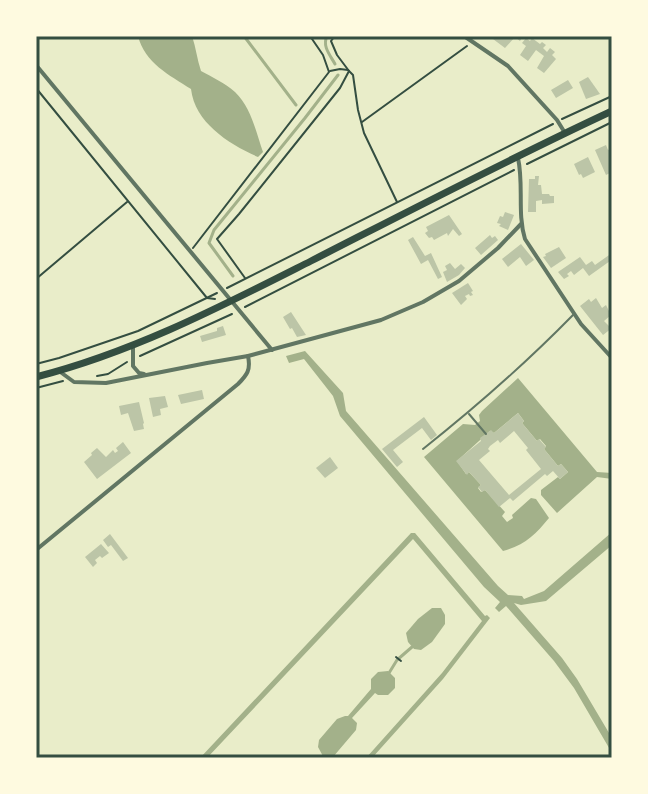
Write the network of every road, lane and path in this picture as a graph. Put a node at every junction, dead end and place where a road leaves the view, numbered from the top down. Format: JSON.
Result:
{"nodes":[{"id":1,"x":310,"y":36,"type":"edge"},
{"id":2,"x":317,"y":36,"type":"edge"},
{"id":3,"x":335,"y":36,"type":"edge"},
{"id":4,"x":464,"y":36,"type":"edge"},
{"id":5,"x":313,"y":40,"type":"junction"},
{"id":6,"x":473,"y":42,"type":"junction"},
{"id":7,"x":36,"y":65,"type":"edge"},
{"id":8,"x":349,"y":71,"type":"junction"},
{"id":9,"x":329,"y":72,"type":"junction"},
{"id":10,"x":36,"y":88,"type":"edge"},
{"id":11,"x":612,"y":96,"type":"edge"},
{"id":12,"x":612,"y":111,"type":"edge"},
{"id":13,"x":558,"y":121,"type":"junction"},
{"id":14,"x":612,"y":122,"type":"edge"},
{"id":15,"x":361,"y":123,"type":"junction"},
{"id":16,"x":565,"y":133,"type":"junction"},
{"id":17,"x":518,"y":156,"type":"junction"},
{"id":18,"x":520,"y":167,"type":"junction"},
{"id":19,"x":128,"y":201,"type":"junction"},
{"id":20,"x":397,"y":203,"type":"junction"},
{"id":21,"x":521,"y":224,"type":"junction"},
{"id":22,"x":190,"y":252,"type":"junction"},
{"id":23,"x":36,"y":279,"type":"edge"},
{"id":24,"x":245,"y":279,"type":"junction"},
{"id":25,"x":222,"y":291,"type":"junction"},
{"id":26,"x":207,"y":298,"type":"junction"},
{"id":27,"x":231,"y":301,"type":"junction"},
{"id":28,"x":239,"y":311,"type":"junction"},
{"id":29,"x":574,"y":315,"type":"junction"},
{"id":30,"x":133,"y":346,"type":"junction"},
{"id":31,"x":273,"y":350,"type":"junction"},
{"id":32,"x":248,"y":356,"type":"junction"},
{"id":33,"x":133,"y":358,"type":"junction"},
{"id":34,"x":612,"y":358,"type":"edge"},
{"id":35,"x":36,"y":364,"type":"edge"},
{"id":36,"x":59,"y":371,"type":"junction"},
{"id":37,"x":147,"y":375,"type":"junction"},
{"id":38,"x":96,"y":376,"type":"dead end"},
{"id":39,"x":36,"y":377,"type":"edge"},
{"id":40,"x":70,"y":379,"type":"junction"},
{"id":41,"x":36,"y":388,"type":"edge"},
{"id":42,"x":469,"y":413,"type":"junction"},
{"id":43,"x":486,"y":434,"type":"dead end"},
{"id":44,"x":423,"y":449,"type":"dead end"},
{"id":45,"x":36,"y":550,"type":"edge"},
{"id":46,"x":396,"y":657,"type":"dead end"},
{"id":47,"x":401,"y":661,"type":"dead end"}],
"edges":[{"from":1,"to":5,"type":"path"},
{"from":2,"to":5,"type":"path"},
{"from":3,"to":8,"type":"path"},
{"from":4,"to":6,"type":"street"},
{"from":5,"to":9,"type":"path"},
{"from":6,"to":13,"type":"street"},
{"from":6,"to":15,"type":"path"},
{"from":7,"to":22,"type":"street"},
{"from":8,"to":9,"type":"path"},
{"from":8,"to":15,"type":"path"},
{"from":8,"to":24,"type":"path"},
{"from":9,"to":22,"type":"path"},
{"from":10,"to":19,"type":"path"},
{"from":11,"to":13,"type":"path"},
{"from":12,"to":16,"type":"main road"},
{"from":13,"to":16,"type":"street"},
{"from":13,"to":20,"type":"path"},
{"from":14,"to":18,"type":"path"},
{"from":15,"to":20,"type":"path"},
{"from":16,"to":17,"type":"main road"},
{"from":17,"to":18,"type":"street"},
{"from":17,"to":27,"type":"main road"},
{"from":18,"to":21,"type":"street"},
{"from":18,"to":28,"type":"path"},
{"from":19,"to":23,"type":"path"},
{"from":19,"to":26,"type":"path"},
{"from":20,"to":24,"type":"path"},
{"from":21,"to":29,"type":"street"},
{"from":21,"to":31,"type":"street"},
{"from":22,"to":25,"type":"street"},
{"from":24,"to":25,"type":"path"},
{"from":25,"to":26,"type":"path"},
{"from":25,"to":27,"type":"street"},
{"from":26,"to":27,"type":"path"},
{"from":26,"to":35,"type":"path"},
{"from":27,"to":28,"type":"street"},
{"from":27,"to":30,"type":"main road"},
{"from":28,"to":31,"type":"street"},
{"from":28,"to":33,"type":"path"},
{"from":29,"to":34,"type":"street"},
{"from":29,"to":42,"type":"lane"},
{"from":30,"to":33,"type":"street"},
{"from":30,"to":36,"type":"main road"},
{"from":31,"to":32,"type":"street"},
{"from":32,"to":37,"type":"street"},
{"from":32,"to":45,"type":"street"},
{"from":33,"to":37,"type":"street"},
{"from":33,"to":38,"type":"path"},
{"from":36,"to":39,"type":"main road"},
{"from":36,"to":40,"type":"street"},
{"from":37,"to":40,"type":"street"},
{"from":40,"to":41,"type":"path"},
{"from":42,"to":43,"type":"lane"},
{"from":42,"to":44,"type":"lane"},
{"from":46,"to":47,"type":"path"}]}
